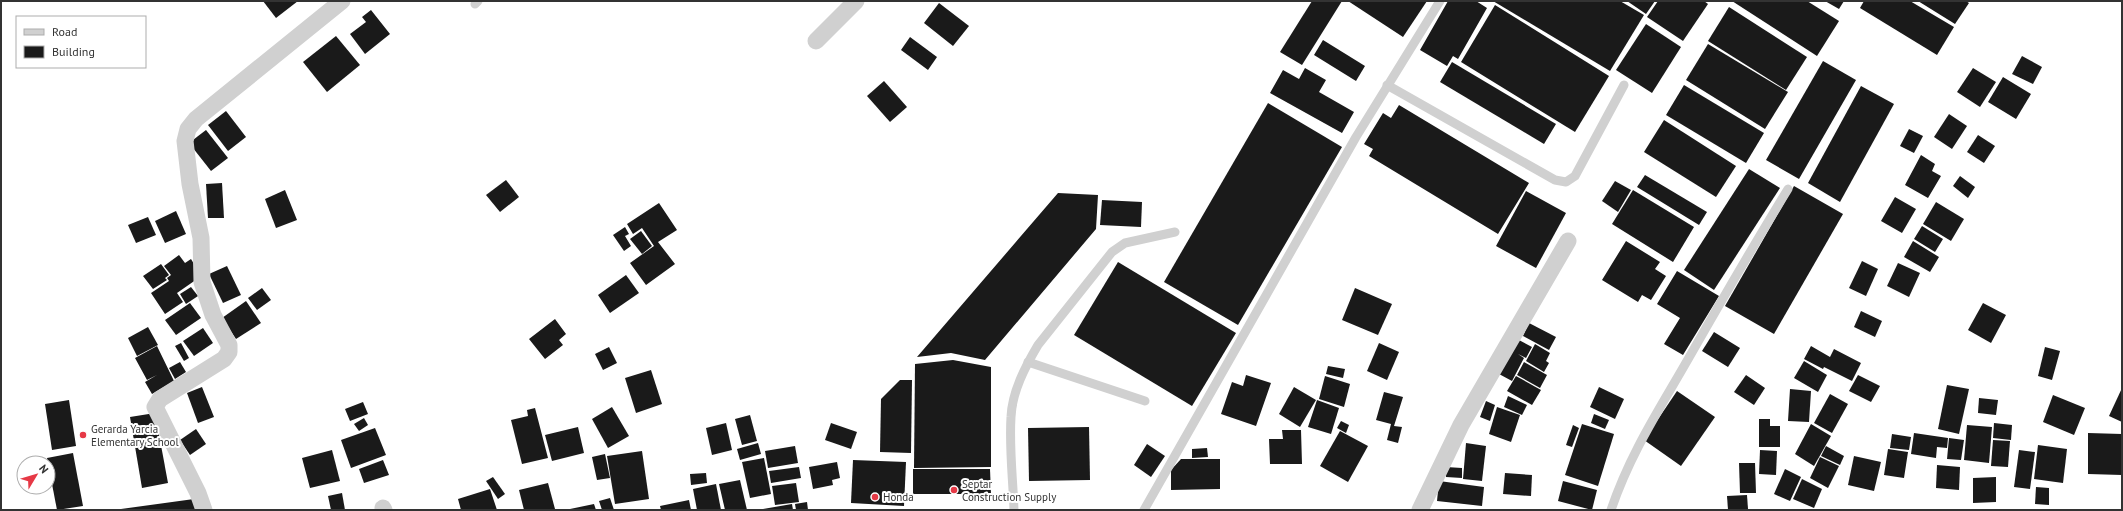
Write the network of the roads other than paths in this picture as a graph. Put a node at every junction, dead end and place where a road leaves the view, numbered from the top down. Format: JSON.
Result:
{"nodes":[{"id":1,"x":342,"y":1,"type":"edge"},
{"id":2,"x":856,"y":1,"type":"edge"},
{"id":3,"x":1440,"y":1,"type":"edge"},
{"id":4,"x":816,"y":41,"type":"dead end"},
{"id":5,"x":1624,"y":85,"type":"dead end"},
{"id":6,"x":1387,"y":86,"type":"junction"},
{"id":7,"x":1788,"y":189,"type":"dead end"},
{"id":8,"x":1176,"y":232,"type":"dead end"},
{"id":9,"x":1568,"y":241,"type":"dead end"},
{"id":10,"x":1028,"y":362,"type":"junction"},
{"id":11,"x":1145,"y":401,"type":"dead end"},
{"id":12,"x":204,"y":510,"type":"edge"},
{"id":13,"x":1014,"y":510,"type":"edge"},
{"id":14,"x":1144,"y":510,"type":"edge"},
{"id":15,"x":1420,"y":510,"type":"edge"},
{"id":16,"x":1611,"y":510,"type":"edge"}],
"edges":[{"from":1,"to":12,"type":"street"},
{"from":2,"to":4,"type":"street"},
{"from":3,"to":6,"type":"lane"},
{"from":5,"to":6,"type":"lane"},
{"from":6,"to":14,"type":"lane"},
{"from":7,"to":16,"type":"lane"},
{"from":8,"to":10,"type":"lane"},
{"from":9,"to":15,"type":"street"},
{"from":10,"to":11,"type":"lane"},
{"from":10,"to":13,"type":"lane"}]}
